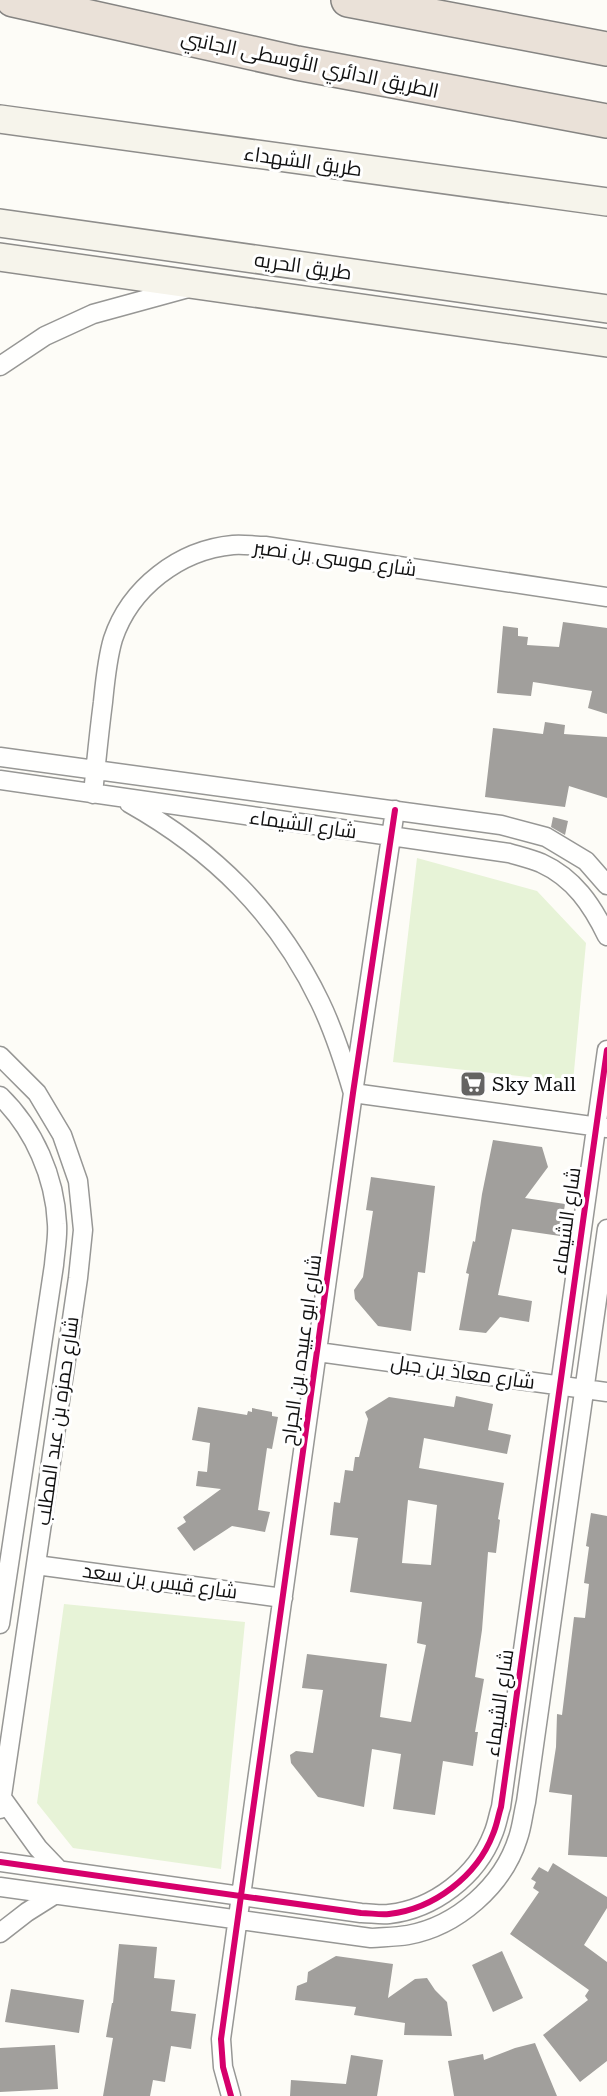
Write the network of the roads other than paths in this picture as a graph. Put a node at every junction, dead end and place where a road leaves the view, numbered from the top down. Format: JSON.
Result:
{"nodes":[{"id":1,"x":348,"y":0,"type":"edge"},
{"id":2,"x":20,"y":1,"type":"edge"},
{"id":3,"x":607,"y":48,"type":"edge"},
{"id":4,"x":0,"y":119,"type":"edge"},
{"id":5,"x":607,"y":121,"type":"edge"},
{"id":6,"x":607,"y":202,"type":"edge"},
{"id":7,"x":0,"y":223,"type":"edge"},
{"id":8,"x":202,"y":252,"type":"junction"},
{"id":9,"x":0,"y":257,"type":"edge"},
{"id":10,"x":198,"y":285,"type":"junction"},
{"id":11,"x":529,"y":298,"type":"junction"},
{"id":12,"x":607,"y":309,"type":"edge"},
{"id":13,"x":524,"y":331,"type":"junction"},
{"id":14,"x":607,"y":343,"type":"edge"},
{"id":15,"x":0,"y":366,"type":"edge"},
{"id":16,"x":607,"y":597,"type":"edge"},
{"id":17,"x":0,"y":757,"type":"edge"},
{"id":18,"x":95,"y":770,"type":"junction"},
{"id":19,"x":0,"y":780,"type":"edge"},
{"id":20,"x":93,"y":794,"type":"junction"},
{"id":21,"x":120,"y":798,"type":"junction"},
{"id":22,"x":395,"y":810,"type":"junction"},
{"id":23,"x":391,"y":836,"type":"junction"},
{"id":24,"x":607,"y":885,"type":"edge"},
{"id":25,"x":607,"y":936,"type":"edge"},
{"id":26,"x":607,"y":1050,"type":"edge"},
{"id":27,"x":0,"y":1056,"type":"edge"},
{"id":28,"x":353,"y":1093,"type":"junction"},
{"id":29,"x":0,"y":1096,"type":"edge"},
{"id":30,"x":602,"y":1127,"type":"edge"},
{"id":31,"x":607,"y":1228,"type":"edge"},
{"id":32,"x":318,"y":1352,"type":"junction"},
{"id":33,"x":560,"y":1385,"type":"junction"},
{"id":34,"x":584,"y":1388,"type":"junction"},
{"id":35,"x":607,"y":1392,"type":"edge"},
{"id":36,"x":36,"y":1564,"type":"junction"},
{"id":37,"x":283,"y":1598,"type":"junction"},
{"id":38,"x":0,"y":1624,"type":"edge"},
{"id":39,"x":1,"y":1804,"type":"edge"},
{"id":40,"x":0,"y":1862,"type":"edge"},
{"id":41,"x":59,"y":1870,"type":"junction"},
{"id":42,"x":0,"y":1887,"type":"edge"},
{"id":43,"x":54,"y":1895,"type":"junction"},
{"id":44,"x":242,"y":1895,"type":"junction"},
{"id":45,"x":238,"y":1920,"type":"junction"},
{"id":46,"x":0,"y":1933,"type":"edge"},
{"id":47,"x":231,"y":2096,"type":"edge"}],
"edges":[{"from":1,"to":3,"type":"highway"},
{"from":2,"to":5,"type":"highway","name":"الطريق الدائري الأوسطى الجانبي"},
{"from":4,"to":6,"type":"street","name":"طريق الشهداء"},
{"from":7,"to":8,"type":"street","name":"طريق الحريه"},
{"from":8,"to":10,"type":"street"},
{"from":8,"to":11,"type":"street","name":"طريق الحريه"},
{"from":9,"to":10,"type":"street","name":"طريق الحريه"},
{"from":10,"to":13,"type":"street","name":"طريق الحريه"},
{"from":10,"to":15,"type":"street"},
{"from":11,"to":12,"type":"street","name":"طريق الحريه"},
{"from":11,"to":13,"type":"street"},
{"from":13,"to":14,"type":"street","name":"طريق الحريه"},
{"from":16,"to":18,"type":"street","name":"شارع موسى بن نصير"},
{"from":17,"to":18,"type":"street","name":"شارع الشيماء"},
{"from":18,"to":20,"type":"street","name":"شارع موسى بن نصير"},
{"from":18,"to":22,"type":"street","name":"شارع الشيماء"},
{"from":19,"to":20,"type":"street","name":"شارع الشيماء"},
{"from":20,"to":21,"type":"street","name":"شارع الشيماء"},
{"from":21,"to":23,"type":"street","name":"شارع الشيماء"},
{"from":21,"to":28,"type":"street"},
{"from":22,"to":23,"type":"street","name":"شارع ابو عبيده بن الجراح"},
{"from":22,"to":24,"type":"street","name":"شارع الشيماء"},
{"from":23,"to":25,"type":"street","name":"شارع الشيماء"},
{"from":23,"to":28,"type":"street","name":"شارع ابو عبيده بن الجراح"},
{"from":26,"to":30,"type":"street","name":"شارع الشيماء"},
{"from":27,"to":36,"type":"street","name":"شارع حمزه بن عبد المطلب"},
{"from":28,"to":30,"type":"street"},
{"from":28,"to":32,"type":"street","name":"شارع ابو عبيده بن الجراح"},
{"from":29,"to":38,"type":"street","name":"شارع حمزه بن عبد المطلب"},
{"from":30,"to":33,"type":"street","name":"شارع الشيماء"},
{"from":31,"to":34,"type":"street","name":"شارع الشيماء"},
{"from":32,"to":33,"type":"street","name":"شارع معاذ بن جبل"},
{"from":32,"to":37,"type":"street","name":"شارع ابو عبيده بن الجراح"},
{"from":33,"to":34,"type":"street","name":"شارع معاذ بن جبل"},
{"from":33,"to":44,"type":"street","name":"شارع الشيماء"},
{"from":34,"to":35,"type":"street","name":"شارع معاذ بن جبل"},
{"from":34,"to":45,"type":"street","name":"شارع الشيماء"},
{"from":36,"to":37,"type":"street","name":"شارع قيس بن سعد"},
{"from":36,"to":39,"type":"street","name":"شارع حمزه بن عبد المطلب"},
{"from":37,"to":44,"type":"street","name":"شارع ابو عبيده بن الجراح"},
{"from":39,"to":41,"type":"street"},
{"from":40,"to":41,"type":"street","name":"شارع الشيماء"},
{"from":41,"to":44,"type":"street","name":"شارع الشيماء"},
{"from":42,"to":43,"type":"street","name":"شارع الشيماء"},
{"from":43,"to":45,"type":"street","name":"شارع الشيماء"},
{"from":43,"to":46,"type":"street"},
{"from":44,"to":45,"type":"street","name":"شارع ابو عبيده بن الجراح"},
{"from":45,"to":47,"type":"street","name":"شارع ابو عبيده بن الجراح"}]}
